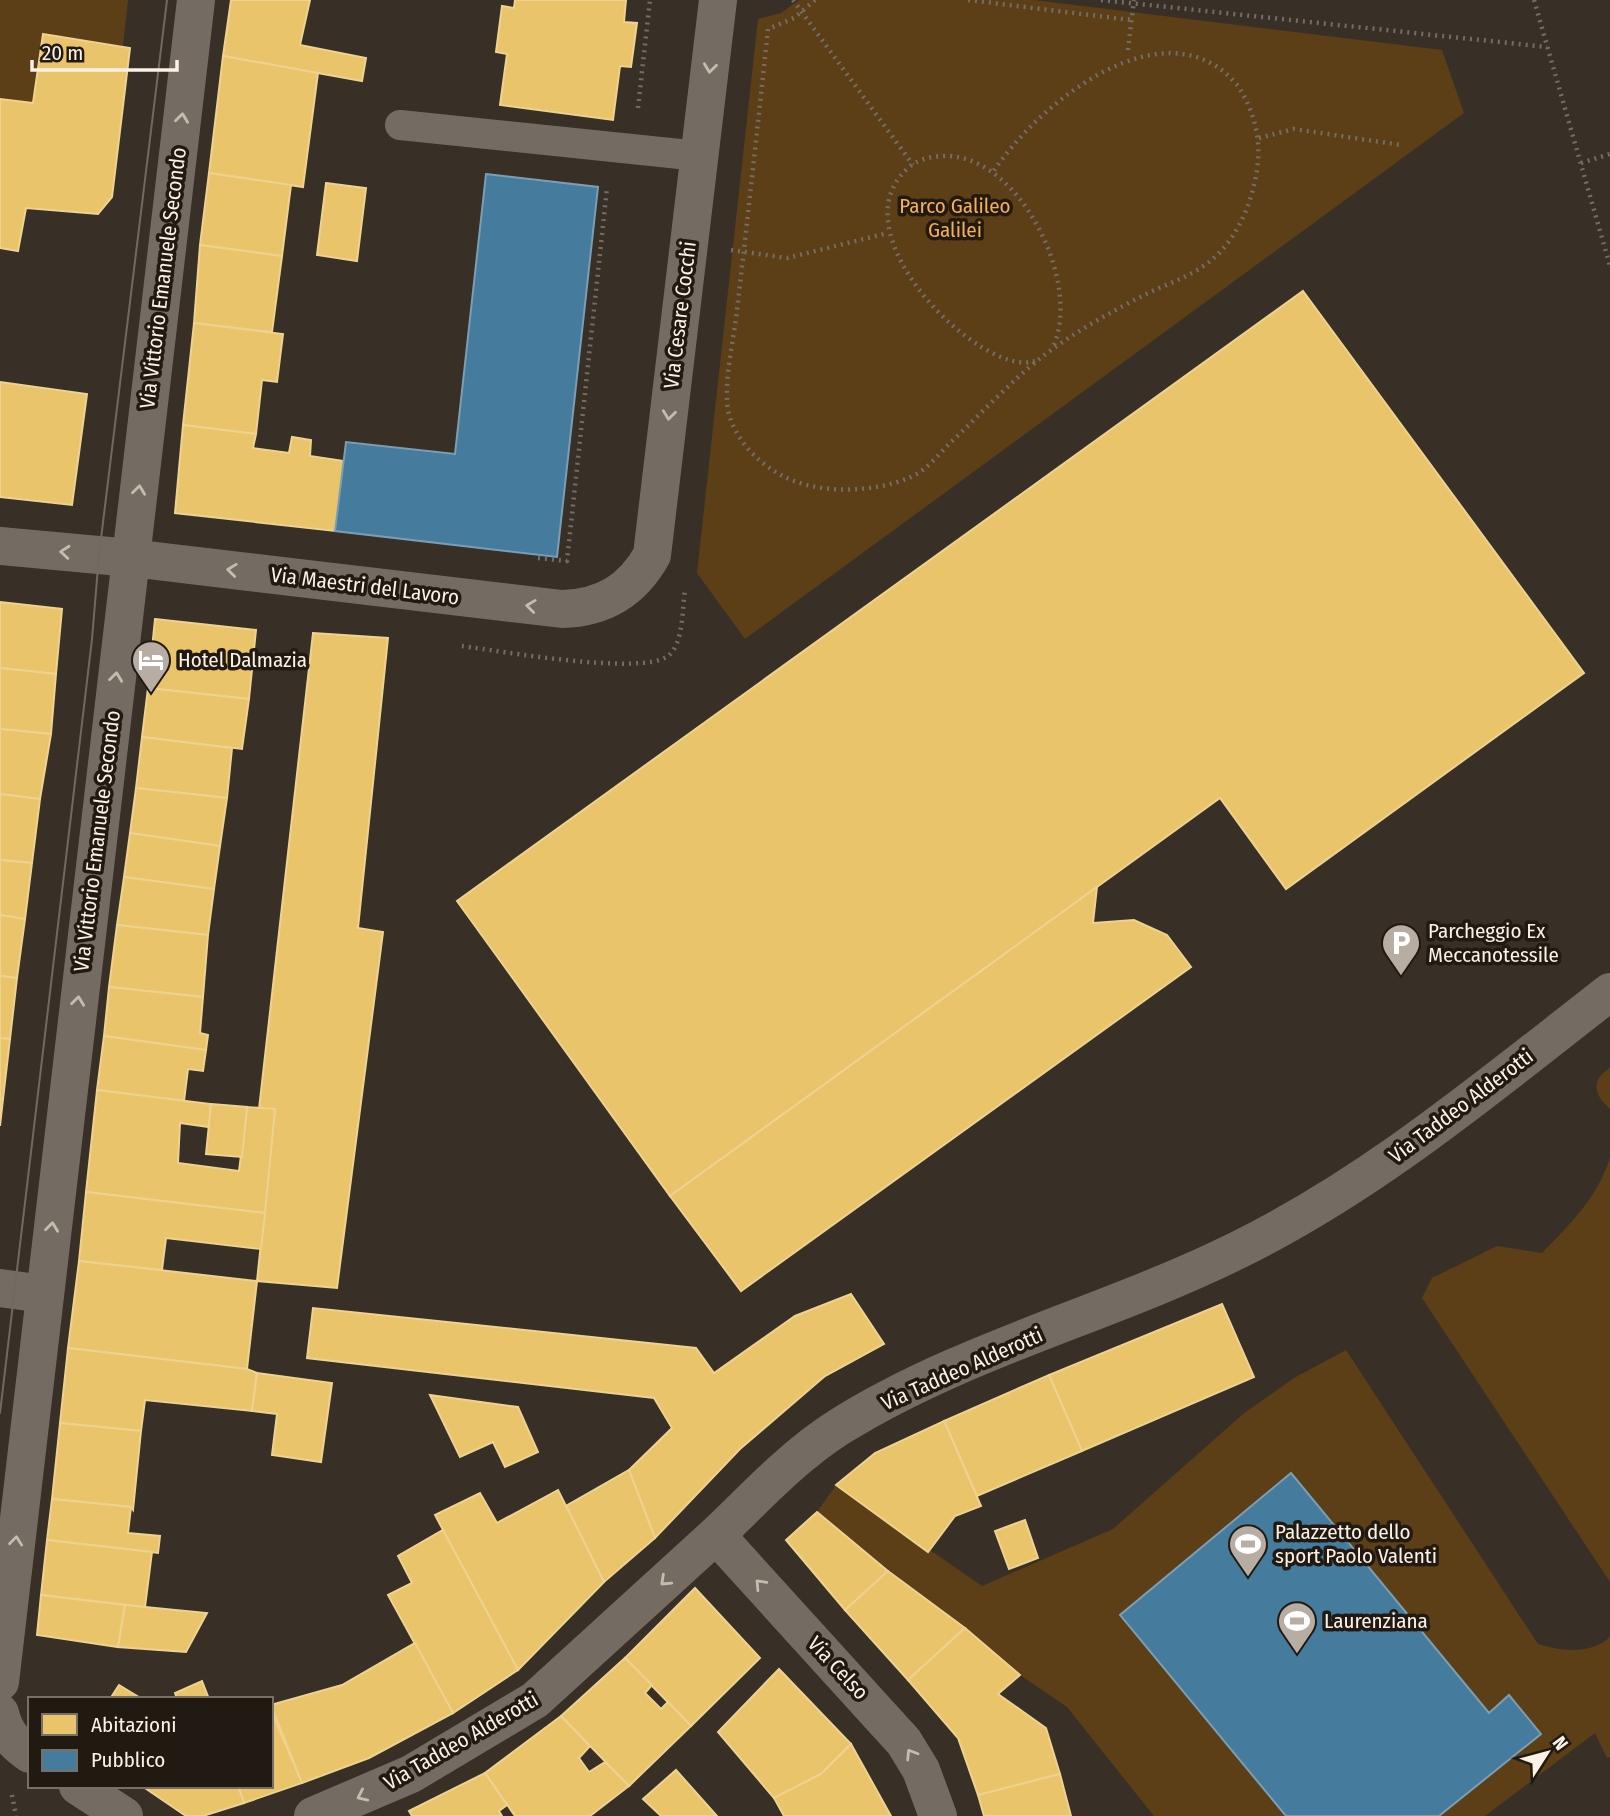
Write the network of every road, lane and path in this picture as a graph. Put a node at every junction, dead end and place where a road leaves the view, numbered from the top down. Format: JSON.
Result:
{"nodes":[{"id":1,"x":196,"y":0,"type":"edge"},
{"id":2,"x":650,"y":0,"type":"edge"},
{"id":3,"x":718,"y":0,"type":"edge"},
{"id":4,"x":793,"y":0,"type":"edge"},
{"id":5,"x":815,"y":0,"type":"edge"},
{"id":6,"x":968,"y":0,"type":"edge"},
{"id":7,"x":1101,"y":0,"type":"edge"},
{"id":8,"x":1534,"y":0,"type":"edge"},
{"id":9,"x":1134,"y":2,"type":"edge"},
{"id":10,"x":802,"y":11,"type":"junction"},
{"id":11,"x":1131,"y":20,"type":"junction"},
{"id":12,"x":1136,"y":47,"type":"dead end"},
{"id":13,"x":1547,"y":47,"type":"junction"},
{"id":14,"x":1128,"y":50,"type":"junction"},
{"id":15,"x":1118,"y":54,"type":"dead end"},
{"id":16,"x":1209,"y":56,"type":"dead end"},
{"id":17,"x":1078,"y":79,"type":"dead end"},
{"id":18,"x":401,"y":125,"type":"dead end"},
{"id":19,"x":1259,"y":138,"type":"junction"},
{"id":20,"x":1401,"y":145,"type":"dead end"},
{"id":21,"x":634,"y":149,"type":"junction"},
{"id":22,"x":1610,"y":154,"type":"edge"},
{"id":23,"x":699,"y":156,"type":"junction"},
{"id":24,"x":1581,"y":164,"type":"junction"},
{"id":25,"x":913,"y":165,"type":"junction"},
{"id":26,"x":993,"y":172,"type":"junction"},
{"id":27,"x":888,"y":233,"type":"junction"},
{"id":28,"x":728,"y":237,"type":"dead end"},
{"id":29,"x":743,"y":251,"type":"junction"},
{"id":30,"x":1610,"y":266,"type":"edge"},
{"id":31,"x":1051,"y":351,"type":"junction"},
{"id":32,"x":1039,"y":359,"type":"junction"},
{"id":33,"x":0,"y":546,"type":"edge"},
{"id":34,"x":529,"y":557,"type":"dead end"},
{"id":35,"x":131,"y":558,"type":"junction"},
{"id":36,"x":685,"y":583,"type":"dead end"},
{"id":37,"x":599,"y":606,"type":"joint"},
{"id":38,"x":456,"y":645,"type":"dead end"},
{"id":39,"x":1610,"y":992,"type":"edge"},
{"id":40,"x":0,"y":1288,"type":"edge"},
{"id":41,"x":44,"y":1294,"type":"junction"},
{"id":42,"x":716,"y":1535,"type":"junction"},
{"id":43,"x":0,"y":1682,"type":"edge"},
{"id":44,"x":81,"y":1788,"type":"edge"},
{"id":45,"x":124,"y":1816,"type":"edge"},
{"id":46,"x":313,"y":1816,"type":"edge"},
{"id":47,"x":938,"y":1816,"type":"edge"}],
"edges":[{"from":35,"to":1,"type":"street","name":"Via Vittorio Emanuele Secondo","one_way":true},
{"from":2,"to":21,"type":"path"},
{"from":3,"to":23,"type":"street","name":"Via Cesare Cocchi","one_way":true},
{"from":4,"to":10,"type":"path"},
{"from":5,"to":10,"type":"path"},
{"from":6,"to":11,"type":"path"},
{"from":7,"to":9,"type":"path"},
{"from":8,"to":13,"type":"path"},
{"from":9,"to":11,"type":"path"},
{"from":9,"to":13,"type":"path"},
{"from":10,"to":25,"type":"path"},
{"from":10,"to":29,"type":"path"},
{"from":11,"to":14,"type":"path"},
{"from":12,"to":14,"type":"path"},
{"from":13,"to":24,"type":"path"},
{"from":14,"to":15,"type":"path"},
{"from":16,"to":19,"type":"path"},
{"from":17,"to":26,"type":"path"},
{"from":18,"to":21,"type":"lane"},
{"from":19,"to":20,"type":"path"},
{"from":19,"to":31,"type":"path"},
{"from":21,"to":23,"type":"lane"},
{"from":21,"to":34,"type":"path"},
{"from":22,"to":24,"type":"path"},
{"from":23,"to":37,"type":"street","name":"Via Cesare Cocchi","one_way":true},
{"from":24,"to":30,"type":"path"},
{"from":25,"to":26,"type":"path"},
{"from":25,"to":27,"type":"path"},
{"from":26,"to":31,"type":"path"},
{"from":27,"to":29,"type":"path"},
{"from":27,"to":32,"type":"path"},
{"from":28,"to":29,"type":"path"},
{"from":29,"to":32,"type":"path"},
{"from":31,"to":32,"type":"path"},
{"from":35,"to":33,"type":"street","name":"Via Maestri del Lavoro","one_way":true},
{"from":37,"to":35,"type":"street","name":"Via Maestri del Lavoro","one_way":true},
{"from":41,"to":35,"type":"street","name":"Via Vittorio Emanuele Secondo","one_way":true},
{"from":36,"to":38,"type":"path"},
{"from":39,"to":42,"type":"street","name":"Via Taddeo Alderotti"},
{"from":40,"to":41,"type":"street"},
{"from":43,"to":41,"type":"street","name":"Via Vittorio Emanuele Secondo","one_way":true},
{"from":42,"to":46,"type":"street","name":"Via Taddeo Alderotti","one_way":true},
{"from":47,"to":42,"type":"street","name":"Via Celso","one_way":true},
{"from":44,"to":45,"type":"street"}]}
